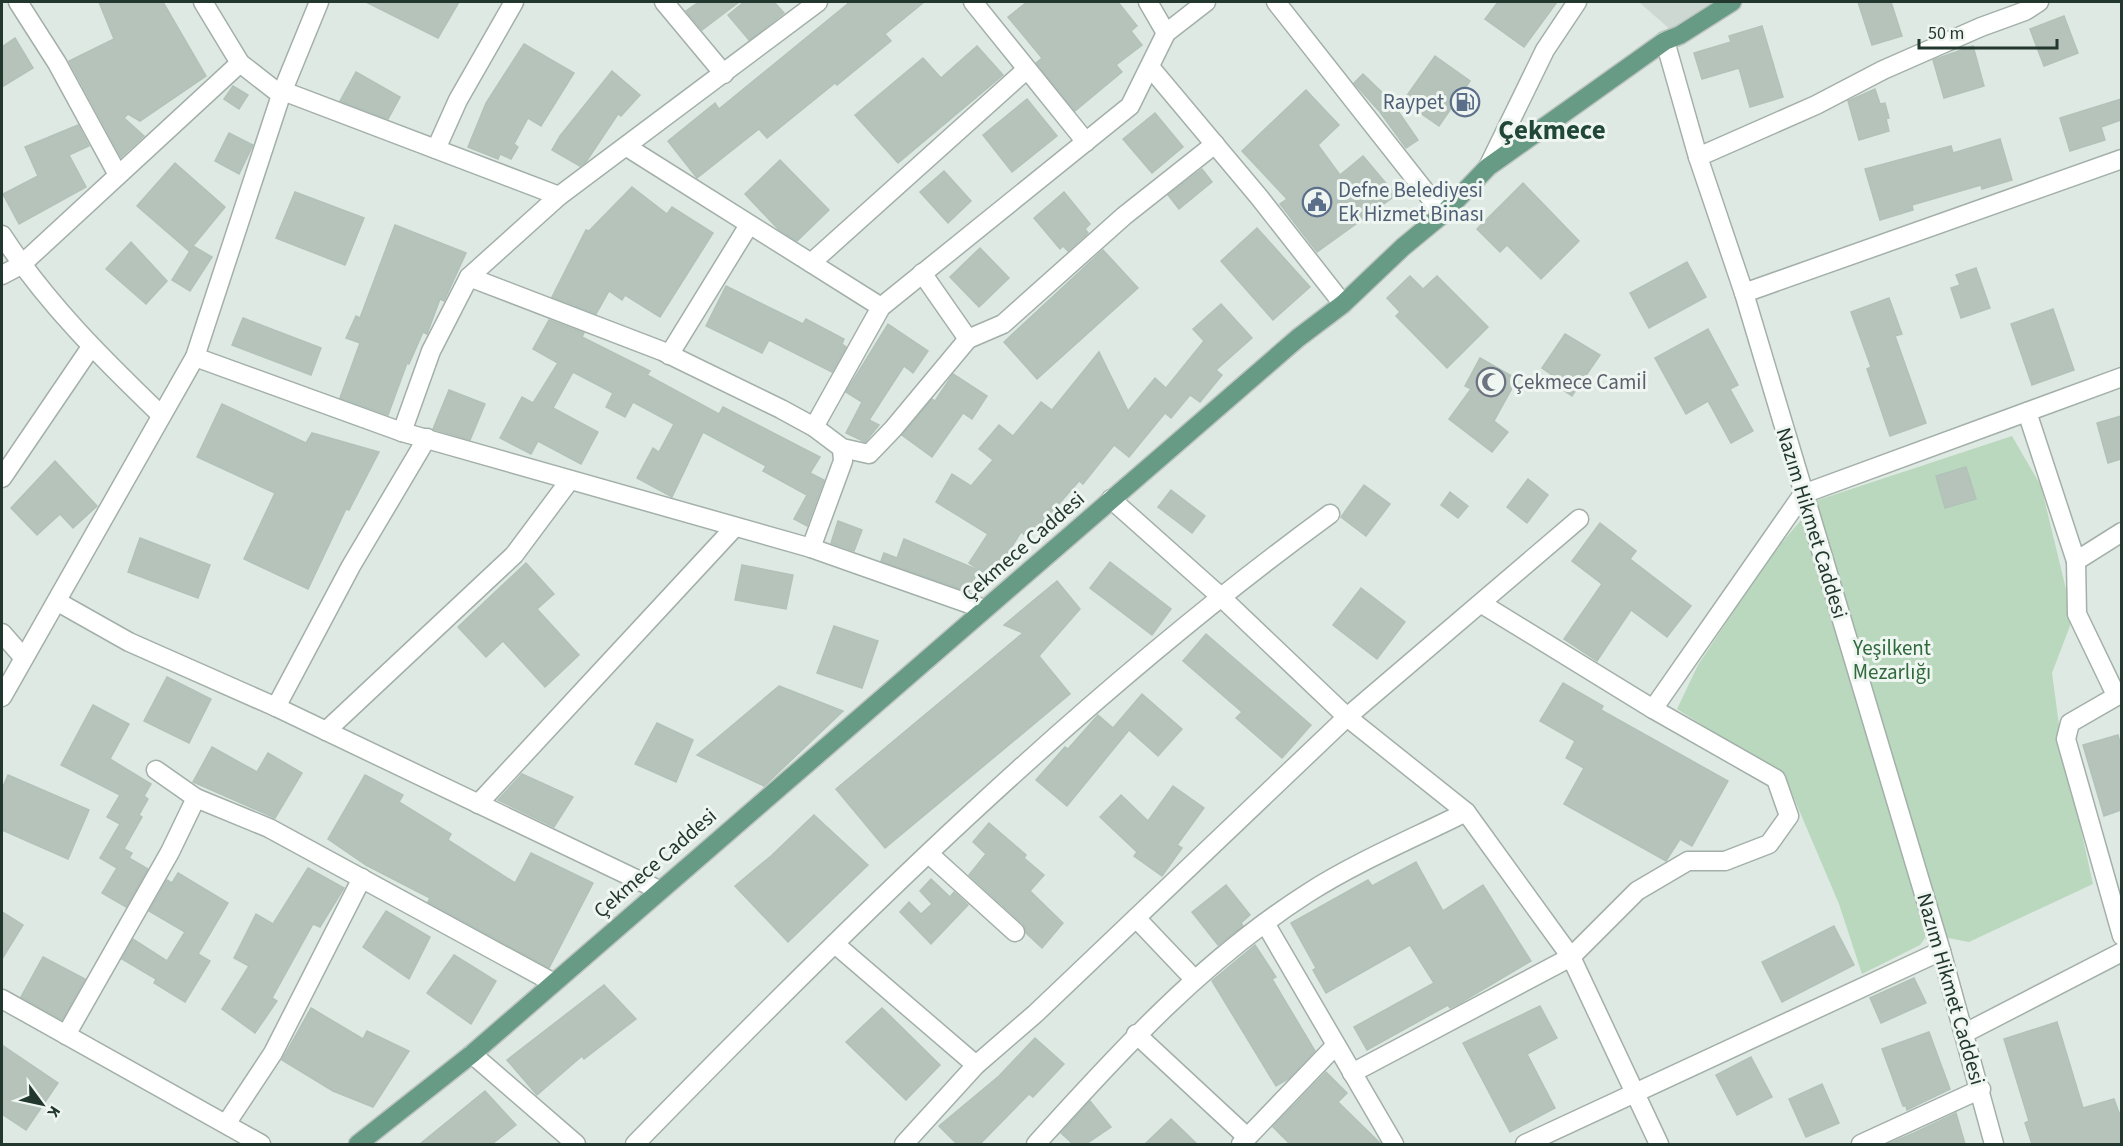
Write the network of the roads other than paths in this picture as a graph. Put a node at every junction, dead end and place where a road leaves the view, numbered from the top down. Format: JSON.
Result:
{"nodes":[{"id":1,"x":18,"y":2,"type":"edge"},
{"id":2,"x":202,"y":2,"type":"edge"},
{"id":3,"x":319,"y":2,"type":"edge"},
{"id":4,"x":514,"y":2,"type":"edge"},
{"id":5,"x":664,"y":2,"type":"edge"},
{"id":6,"x":818,"y":2,"type":"edge"},
{"id":7,"x":973,"y":2,"type":"edge"},
{"id":8,"x":1148,"y":2,"type":"edge"},
{"id":9,"x":1206,"y":2,"type":"edge"},
{"id":10,"x":1276,"y":2,"type":"edge"},
{"id":11,"x":1577,"y":2,"type":"edge"},
{"id":12,"x":1732,"y":2,"type":"edge"},
{"id":13,"x":2039,"y":2,"type":"edge"},
{"id":14,"x":1166,"y":33,"type":"junction"},
{"id":15,"x":1665,"y":41,"type":"junction"},
{"id":16,"x":240,"y":63,"type":"junction"},
{"id":17,"x":1150,"y":67,"type":"junction"},
{"id":18,"x":1026,"y":69,"type":"junction"},
{"id":19,"x":724,"y":74,"type":"junction"},
{"id":20,"x":282,"y":93,"type":"junction"},
{"id":21,"x":1086,"y":142,"type":"junction"},
{"id":22,"x":1215,"y":144,"type":"junction"},
{"id":23,"x":627,"y":147,"type":"junction"},
{"id":24,"x":436,"y":149,"type":"junction"},
{"id":25,"x":1698,"y":157,"type":"junction"},
{"id":26,"x":2121,"y":159,"type":"edge"},
{"id":27,"x":1488,"y":167,"type":"junction"},
{"id":28,"x":118,"y":175,"type":"junction"},
{"id":29,"x":559,"y":196,"type":"junction"},
{"id":30,"x":1443,"y":214,"type":"junction"},
{"id":31,"x":750,"y":225,"type":"junction"},
{"id":32,"x":2,"y":235,"type":"edge"},
{"id":33,"x":811,"y":263,"type":"junction"},
{"id":34,"x":21,"y":265,"type":"junction"},
{"id":35,"x":922,"y":273,"type":"junction"},
{"id":36,"x":2,"y":275,"type":"edge"},
{"id":37,"x":469,"y":277,"type":"junction"},
{"id":38,"x":1744,"y":293,"type":"junction"},
{"id":39,"x":1343,"y":304,"type":"junction"},
{"id":40,"x":881,"y":307,"type":"junction"},
{"id":41,"x":968,"y":339,"type":"junction"},
{"id":42,"x":91,"y":346,"type":"junction"},
{"id":43,"x":669,"y":355,"type":"junction"},
{"id":44,"x":195,"y":357,"type":"junction"},
{"id":45,"x":2121,"y":377,"type":"edge"},
{"id":46,"x":2027,"y":412,"type":"junction"},
{"id":47,"x":161,"y":415,"type":"junction"},
{"id":48,"x":814,"y":427,"type":"junction"},
{"id":49,"x":402,"y":432,"type":"junction"},
{"id":50,"x":427,"y":438,"type":"junction"},
{"id":51,"x":842,"y":448,"type":"junction"},
{"id":52,"x":2,"y":478,"type":"edge"},
{"id":53,"x":570,"y":480,"type":"junction"},
{"id":54,"x":1803,"y":494,"type":"junction"},
{"id":55,"x":1111,"y":499,"type":"junction"},
{"id":56,"x":1330,"y":514,"type":"dead end"},
{"id":57,"x":1579,"y":519,"type":"dead end"},
{"id":58,"x":734,"y":528,"type":"junction"},
{"id":59,"x":2121,"y":532,"type":"edge"},
{"id":60,"x":811,"y":548,"type":"junction"},
{"id":61,"x":2076,"y":561,"type":"junction"},
{"id":62,"x":1221,"y":597,"type":"junction"},
{"id":63,"x":58,"y":602,"type":"junction"},
{"id":64,"x":1482,"y":604,"type":"junction"},
{"id":65,"x":984,"y":609,"type":"junction"},
{"id":66,"x":2,"y":633,"type":"edge"},
{"id":67,"x":23,"y":657,"type":"junction"},
{"id":68,"x":2119,"y":694,"type":"edge"},
{"id":69,"x":2,"y":697,"type":"edge"},
{"id":70,"x":276,"y":707,"type":"junction"},
{"id":71,"x":1653,"y":709,"type":"junction"},
{"id":72,"x":1347,"y":717,"type":"junction"},
{"id":73,"x":326,"y":731,"type":"junction"},
{"id":74,"x":156,"y":770,"type":"dead end"},
{"id":75,"x":196,"y":798,"type":"junction"},
{"id":76,"x":478,"y":804,"type":"junction"},
{"id":77,"x":1466,"y":812,"type":"junction"},
{"id":78,"x":929,"y":854,"type":"junction"},
{"id":79,"x":362,"y":878,"type":"junction"},
{"id":80,"x":658,"y":890,"type":"junction"},
{"id":81,"x":1136,"y":918,"type":"junction"},
{"id":82,"x":1265,"y":923,"type":"junction"},
{"id":83,"x":1015,"y":932,"type":"dead end"},
{"id":84,"x":2121,"y":936,"type":"edge"},
{"id":85,"x":835,"y":944,"type":"junction"},
{"id":86,"x":1941,"y":951,"type":"junction"},
{"id":87,"x":2121,"y":952,"type":"edge"},
{"id":88,"x":1571,"y":957,"type":"junction"},
{"id":89,"x":1195,"y":980,"type":"junction"},
{"id":90,"x":552,"y":982,"type":"junction"},
{"id":91,"x":2,"y":999,"type":"edge"},
{"id":92,"x":1965,"y":1033,"type":"junction"},
{"id":93,"x":1136,"y":1034,"type":"junction"},
{"id":94,"x":66,"y":1035,"type":"junction"},
{"id":95,"x":1336,"y":1045,"type":"junction"},
{"id":96,"x":472,"y":1054,"type":"junction"},
{"id":97,"x":976,"y":1065,"type":"junction"},
{"id":98,"x":1352,"y":1073,"type":"junction"},
{"id":99,"x":1981,"y":1089,"type":"junction"},
{"id":100,"x":1633,"y":1093,"type":"junction"},
{"id":101,"x":226,"y":1124,"type":"junction"},
{"id":102,"x":1244,"y":1141,"type":"edge"},
{"id":103,"x":261,"y":1144,"type":"edge"},
{"id":104,"x":358,"y":1144,"type":"edge"},
{"id":105,"x":576,"y":1144,"type":"edge"},
{"id":106,"x":635,"y":1144,"type":"edge"},
{"id":107,"x":904,"y":1144,"type":"edge"},
{"id":108,"x":1036,"y":1144,"type":"edge"},
{"id":109,"x":1394,"y":1144,"type":"edge"},
{"id":110,"x":1526,"y":1144,"type":"edge"},
{"id":111,"x":1659,"y":1144,"type":"edge"},
{"id":112,"x":1862,"y":1144,"type":"edge"},
{"id":113,"x":1994,"y":1144,"type":"edge"}],
"edges":[{"from":1,"to":28,"type":"street"},
{"from":2,"to":16,"type":"street"},
{"from":3,"to":20,"type":"street"},
{"from":4,"to":24,"type":"street"},
{"from":5,"to":19,"type":"street"},
{"from":6,"to":19,"type":"street"},
{"from":7,"to":18,"type":"street"},
{"from":8,"to":14,"type":"street"},
{"from":9,"to":14,"type":"street"},
{"from":10,"to":30,"type":"street"},
{"from":11,"to":27,"type":"street"},
{"from":12,"to":15,"type":"main road","name":"Çekmece Caddesi"},
{"from":13,"to":25,"type":"street"},
{"from":14,"to":17,"type":"street"},
{"from":15,"to":25,"type":"street","name":"Nazım Hikmet Caddesi"},
{"from":15,"to":27,"type":"main road","name":"Çekmece Caddesi"},
{"from":16,"to":20,"type":"street"},
{"from":16,"to":28,"type":"street"},
{"from":17,"to":21,"type":"street"},
{"from":17,"to":22,"type":"street"},
{"from":18,"to":21,"type":"street"},
{"from":18,"to":33,"type":"street"},
{"from":19,"to":23,"type":"street"},
{"from":20,"to":24,"type":"street"},
{"from":20,"to":44,"type":"street"},
{"from":21,"to":35,"type":"street"},
{"from":22,"to":39,"type":"street"},
{"from":22,"to":41,"type":"street"},
{"from":23,"to":29,"type":"street"},
{"from":23,"to":31,"type":"street"},
{"from":24,"to":29,"type":"street"},
{"from":25,"to":38,"type":"street","name":"Nazım Hikmet Caddesi"},
{"from":26,"to":38,"type":"street"},
{"from":27,"to":30,"type":"main road","name":"Çekmece Caddesi"},
{"from":28,"to":34,"type":"street"},
{"from":29,"to":37,"type":"street"},
{"from":30,"to":39,"type":"main road","name":"Çekmece Caddesi"},
{"from":31,"to":33,"type":"street"},
{"from":31,"to":43,"type":"street"},
{"from":32,"to":34,"type":"street"},
{"from":33,"to":40,"type":"street"},
{"from":34,"to":36,"type":"street"},
{"from":34,"to":42,"type":"street"},
{"from":35,"to":40,"type":"street"},
{"from":35,"to":41,"type":"street"},
{"from":37,"to":43,"type":"street"},
{"from":37,"to":49,"type":"street"},
{"from":38,"to":54,"type":"street","name":"Nazım Hikmet Caddesi"},
{"from":39,"to":55,"type":"main road","name":"Çekmece Caddesi"},
{"from":40,"to":48,"type":"street"},
{"from":41,"to":51,"type":"street"},
{"from":42,"to":47,"type":"street"},
{"from":42,"to":52,"type":"street"},
{"from":43,"to":48,"type":"street"},
{"from":44,"to":47,"type":"street"},
{"from":44,"to":49,"type":"street"},
{"from":45,"to":46,"type":"street"},
{"from":46,"to":54,"type":"street"},
{"from":46,"to":61,"type":"street"},
{"from":47,"to":63,"type":"street"},
{"from":48,"to":51,"type":"street"},
{"from":49,"to":50,"type":"street"},
{"from":50,"to":53,"type":"street"},
{"from":50,"to":70,"type":"street"},
{"from":51,"to":60,"type":"street"},
{"from":53,"to":58,"type":"street"},
{"from":53,"to":73,"type":"street"},
{"from":54,"to":71,"type":"street"},
{"from":54,"to":86,"type":"street","name":"Nazım Hikmet Caddesi"},
{"from":55,"to":62,"type":"street"},
{"from":55,"to":65,"type":"main road","name":"Çekmece Caddesi"},
{"from":56,"to":62,"type":"street"},
{"from":57,"to":64,"type":"street"},
{"from":58,"to":60,"type":"street"},
{"from":58,"to":76,"type":"street"},
{"from":59,"to":61,"type":"street"},
{"from":60,"to":65,"type":"street"},
{"from":61,"to":68,"type":"street"},
{"from":62,"to":72,"type":"street"},
{"from":62,"to":78,"type":"street"},
{"from":63,"to":67,"type":"street"},
{"from":63,"to":70,"type":"street"},
{"from":64,"to":71,"type":"street"},
{"from":64,"to":72,"type":"street"},
{"from":65,"to":80,"type":"main road","name":"Çekmece Caddesi"},
{"from":66,"to":67,"type":"street"},
{"from":67,"to":69,"type":"street"},
{"from":68,"to":84,"type":"street"},
{"from":70,"to":73,"type":"street"},
{"from":71,"to":88,"type":"street"},
{"from":72,"to":77,"type":"street"},
{"from":72,"to":81,"type":"street"},
{"from":73,"to":76,"type":"street"},
{"from":74,"to":75,"type":"street"},
{"from":75,"to":79,"type":"street"},
{"from":75,"to":94,"type":"street"},
{"from":76,"to":80,"type":"street"},
{"from":77,"to":82,"type":"street"},
{"from":77,"to":88,"type":"street"},
{"from":78,"to":83,"type":"street"},
{"from":78,"to":85,"type":"street"},
{"from":79,"to":90,"type":"street"},
{"from":79,"to":101,"type":"street"},
{"from":80,"to":90,"type":"main road","name":"Çekmece Caddesi"},
{"from":81,"to":89,"type":"street"},
{"from":81,"to":97,"type":"street"},
{"from":82,"to":89,"type":"street"},
{"from":82,"to":95,"type":"street"},
{"from":85,"to":97,"type":"street"},
{"from":85,"to":106,"type":"street"},
{"from":86,"to":92,"type":"street","name":"Nazım Hikmet Caddesi"},
{"from":86,"to":100,"type":"street"},
{"from":87,"to":92,"type":"street"},
{"from":88,"to":98,"type":"street"},
{"from":88,"to":100,"type":"street"},
{"from":89,"to":93,"type":"street"},
{"from":90,"to":96,"type":"main road","name":"Çekmece Caddesi"},
{"from":91,"to":94,"type":"street"},
{"from":92,"to":99,"type":"street","name":"Nazım Hikmet Caddesi"},
{"from":93,"to":102,"type":"street"},
{"from":93,"to":108,"type":"street"},
{"from":94,"to":101,"type":"street"},
{"from":95,"to":98,"type":"street"},
{"from":95,"to":102,"type":"street"},
{"from":96,"to":104,"type":"main road","name":"Çekmece Caddesi"},
{"from":96,"to":105,"type":"street"},
{"from":97,"to":107,"type":"street"},
{"from":98,"to":109,"type":"street"},
{"from":99,"to":112,"type":"street"},
{"from":99,"to":113,"type":"street","name":"Nazım Hikmet Caddesi"},
{"from":100,"to":110,"type":"street"},
{"from":100,"to":111,"type":"street"},
{"from":101,"to":103,"type":"street"}]}
